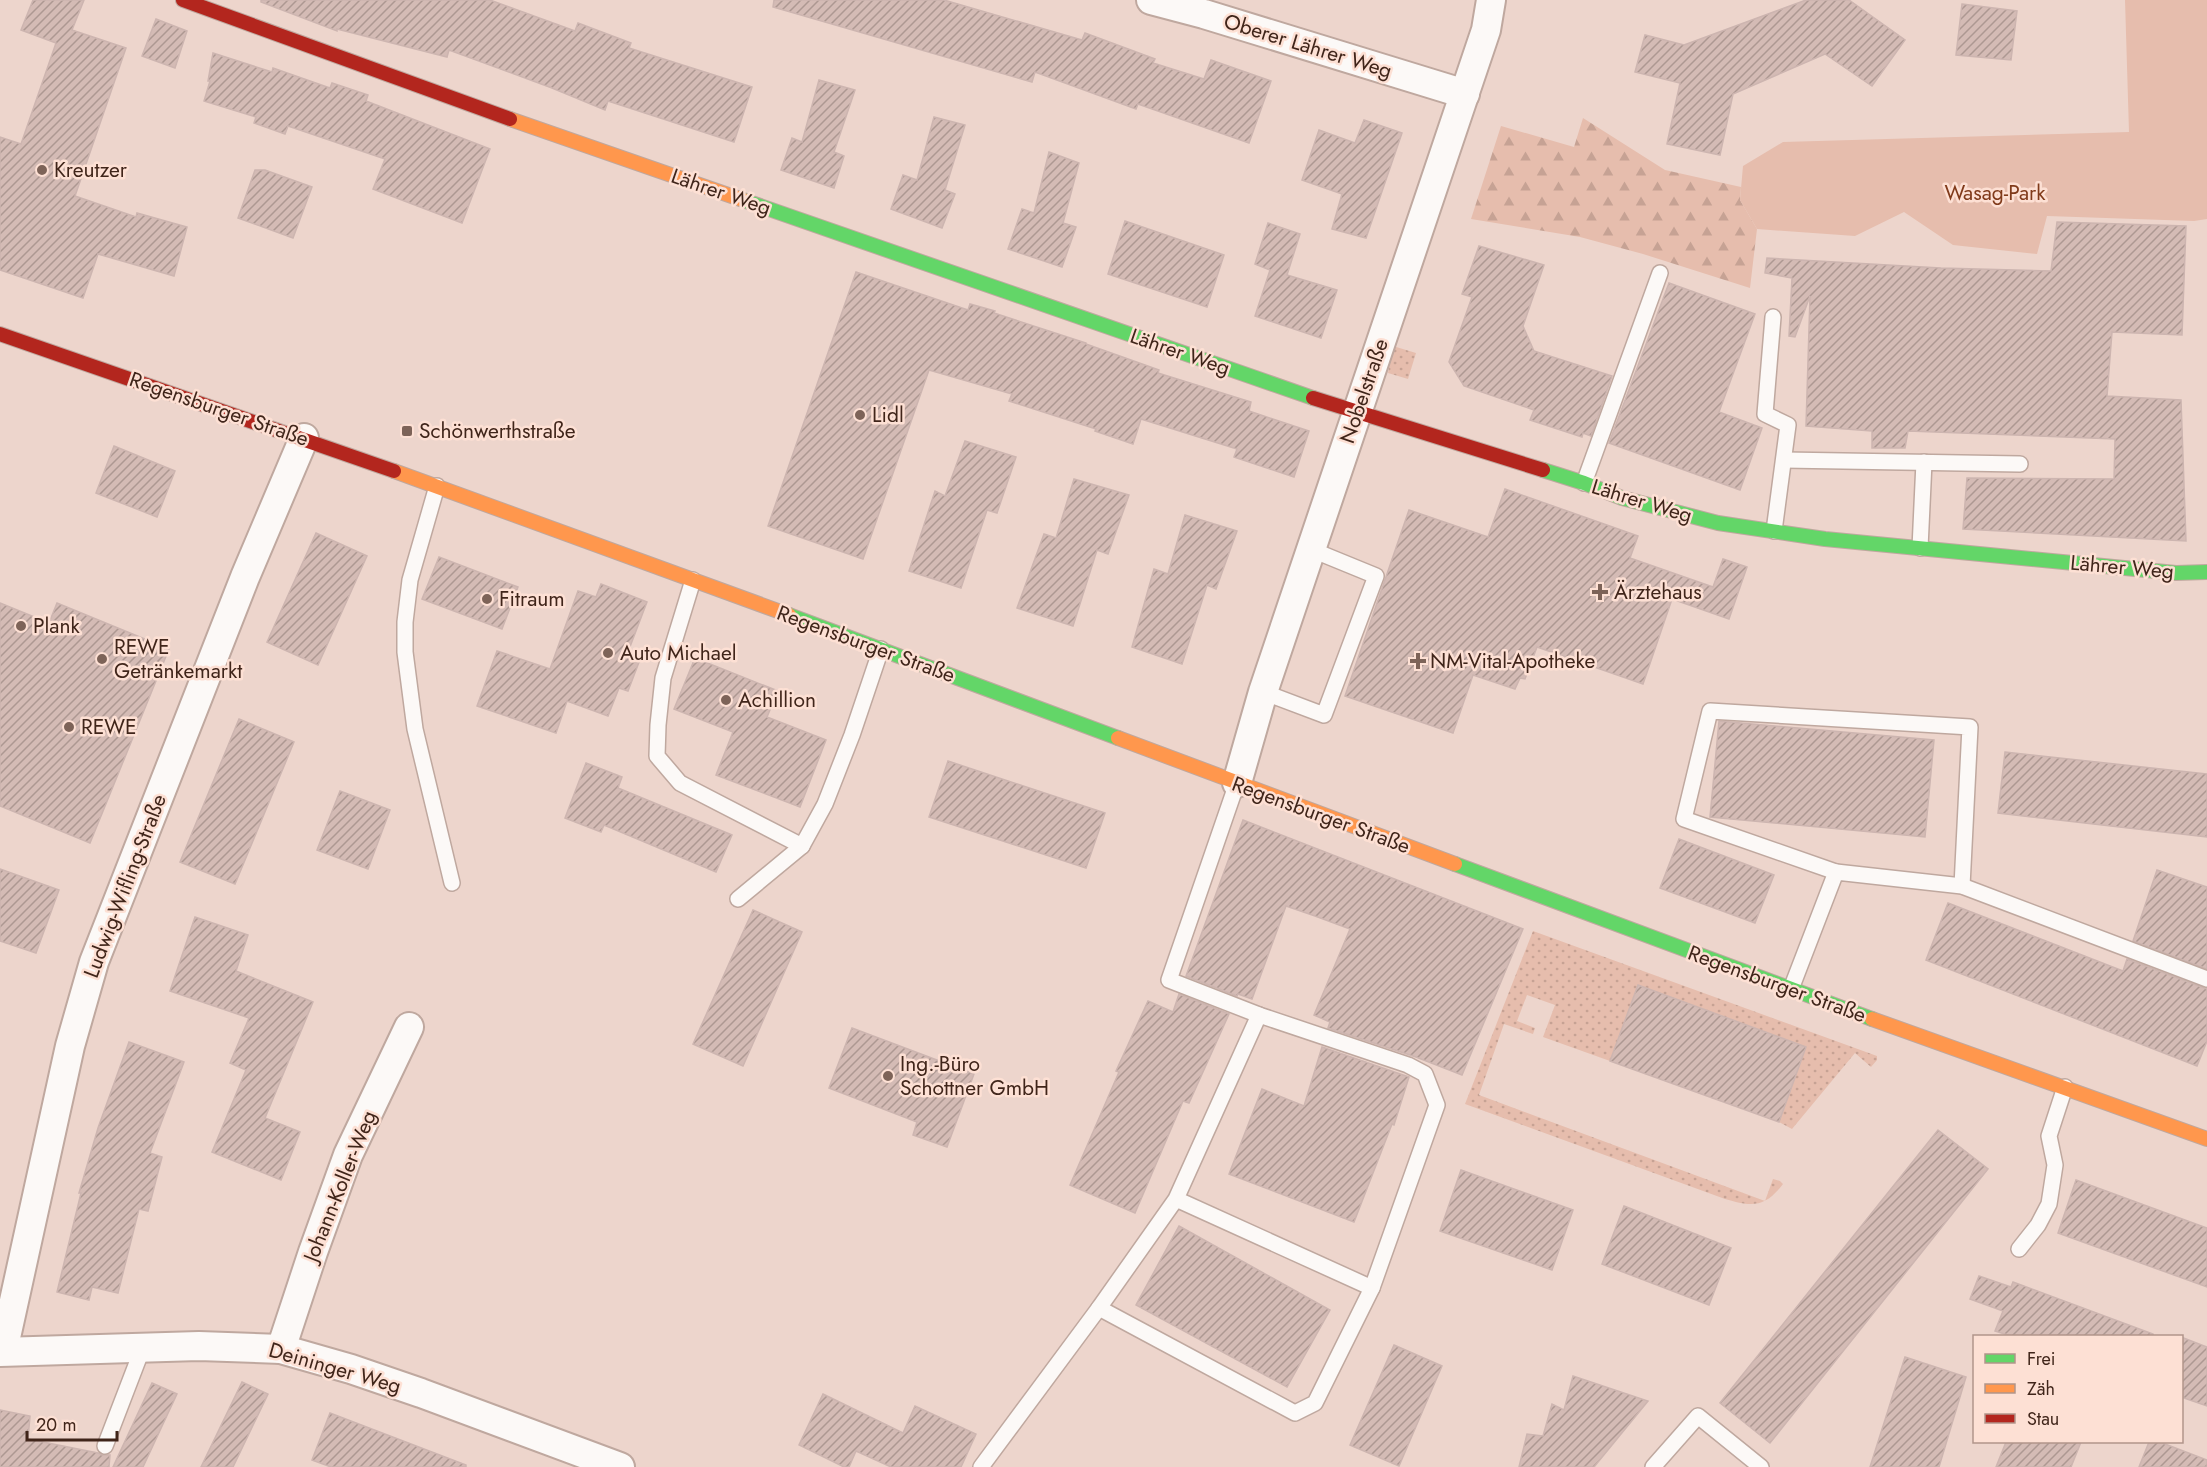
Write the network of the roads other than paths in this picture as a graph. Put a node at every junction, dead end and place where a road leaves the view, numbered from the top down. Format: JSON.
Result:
{"nodes":[{"id":1,"x":183,"y":0,"type":"edge"},
{"id":2,"x":1151,"y":0,"type":"edge"},
{"id":3,"x":1491,"y":0,"type":"edge"},
{"id":4,"x":1465,"y":94,"type":"junction"},
{"id":5,"x":1660,"y":273,"type":"dead end"},
{"id":6,"x":1773,"y":316,"type":"dead end"},
{"id":7,"x":0,"y":334,"type":"edge"},
{"id":8,"x":1356,"y":413,"type":"junction"},
{"id":9,"x":304,"y":438,"type":"junction"},
{"id":10,"x":1784,"y":460,"type":"junction"},
{"id":11,"x":1924,"y":462,"type":"junction"},
{"id":12,"x":2020,"y":464,"type":"dead end"},
{"id":13,"x":1584,"y":483,"type":"junction"},
{"id":14,"x":437,"y":486,"type":"junction"},
{"id":15,"x":1773,"y":531,"type":"junction"},
{"id":16,"x":1920,"y":548,"type":"junction"},
{"id":17,"x":1310,"y":549,"type":"junction"},
{"id":18,"x":2207,"y":572,"type":"edge"},
{"id":19,"x":693,"y":580,"type":"junction"},
{"id":20,"x":881,"y":649,"type":"junction"},
{"id":21,"x":1263,"y":692,"type":"junction"},
{"id":22,"x":1237,"y":783,"type":"junction"},
{"id":23,"x":802,"y":846,"type":"junction"},
{"id":24,"x":1836,"y":872,"type":"junction"},
{"id":25,"x":452,"y":884,"type":"dead end"},
{"id":26,"x":1962,"y":885,"type":"junction"},
{"id":27,"x":738,"y":899,"type":"dead end"},
{"id":28,"x":2207,"y":979,"type":"edge"},
{"id":29,"x":1791,"y":989,"type":"junction"},
{"id":30,"x":1259,"y":1015,"type":"junction"},
{"id":31,"x":409,"y":1027,"type":"dead end"},
{"id":32,"x":2065,"y":1087,"type":"junction"},
{"id":33,"x":2207,"y":1138,"type":"edge"},
{"id":34,"x":1176,"y":1199,"type":"junction"},
{"id":35,"x":2019,"y":1249,"type":"dead end"},
{"id":36,"x":1372,"y":1288,"type":"junction"},
{"id":37,"x":1099,"y":1308,"type":"junction"},
{"id":38,"x":143,"y":1347,"type":"junction"},
{"id":39,"x":281,"y":1349,"type":"junction"},
{"id":40,"x":1,"y":1352,"type":"edge"},
{"id":41,"x":105,"y":1446,"type":"dead end"},
{"id":42,"x":620,"y":1467,"type":"edge"},
{"id":43,"x":981,"y":1467,"type":"edge"},
{"id":44,"x":1653,"y":1467,"type":"edge"},
{"id":45,"x":1761,"y":1467,"type":"edge"}],
"edges":[{"from":1,"to":8,"type":"main road","name":"Lährer Weg"},
{"from":2,"to":4,"type":"street","name":"Oberer Lährer Weg"},
{"from":3,"to":4,"type":"street","name":"Nobelstraße"},
{"from":4,"to":8,"type":"street","name":"Nobelstraße"},
{"from":5,"to":13,"type":"lane"},
{"from":6,"to":10,"type":"lane"},
{"from":7,"to":9,"type":"main road","name":"Regensburger Straße"},
{"from":8,"to":13,"type":"main road","name":"Lährer Weg"},
{"from":8,"to":17,"type":"street","name":"Nobelstraße"},
{"from":9,"to":14,"type":"main road","name":"Regensburger Straße"},
{"from":9,"to":40,"type":"street","name":"Ludwig-Wifling-Straße"},
{"from":10,"to":11,"type":"lane"},
{"from":10,"to":15,"type":"lane"},
{"from":11,"to":12,"type":"lane"},
{"from":11,"to":16,"type":"lane"},
{"from":13,"to":15,"type":"main road","name":"Lährer Weg"},
{"from":14,"to":19,"type":"main road","name":"Regensburger Straße"},
{"from":14,"to":25,"type":"lane"},
{"from":15,"to":16,"type":"main road","name":"Lährer Weg"},
{"from":16,"to":18,"type":"main road","name":"Lährer Weg"},
{"from":17,"to":21,"type":"street","name":"Nobelstraße"},
{"from":17,"to":21,"type":"lane"},
{"from":19,"to":20,"type":"main road","name":"Regensburger Straße"},
{"from":19,"to":23,"type":"lane"},
{"from":20,"to":22,"type":"main road","name":"Regensburger Straße"},
{"from":20,"to":23,"type":"lane"},
{"from":21,"to":22,"type":"street","name":"Nobelstraße"},
{"from":22,"to":29,"type":"main road","name":"Regensburger Straße"},
{"from":22,"to":30,"type":"lane"},
{"from":23,"to":27,"type":"lane"},
{"from":24,"to":26,"type":"lane"},
{"from":24,"to":26,"type":"lane"},
{"from":24,"to":29,"type":"lane"},
{"from":26,"to":28,"type":"lane"},
{"from":29,"to":32,"type":"main road","name":"Regensburger Straße"},
{"from":30,"to":34,"type":"lane"},
{"from":30,"to":36,"type":"lane"},
{"from":31,"to":39,"type":"street","name":"Johann-Koller-Weg"},
{"from":32,"to":33,"type":"main road","name":"Regensburger Straße"},
{"from":32,"to":35,"type":"lane"},
{"from":34,"to":36,"type":"lane"},
{"from":34,"to":37,"type":"lane"},
{"from":36,"to":37,"type":"lane"},
{"from":37,"to":43,"type":"lane"},
{"from":38,"to":39,"type":"street","name":"Deininger Weg"},
{"from":38,"to":40,"type":"street","name":"Deininger Weg"},
{"from":38,"to":41,"type":"lane"},
{"from":39,"to":42,"type":"street","name":"Deininger Weg"},
{"from":44,"to":45,"type":"lane"}]}
